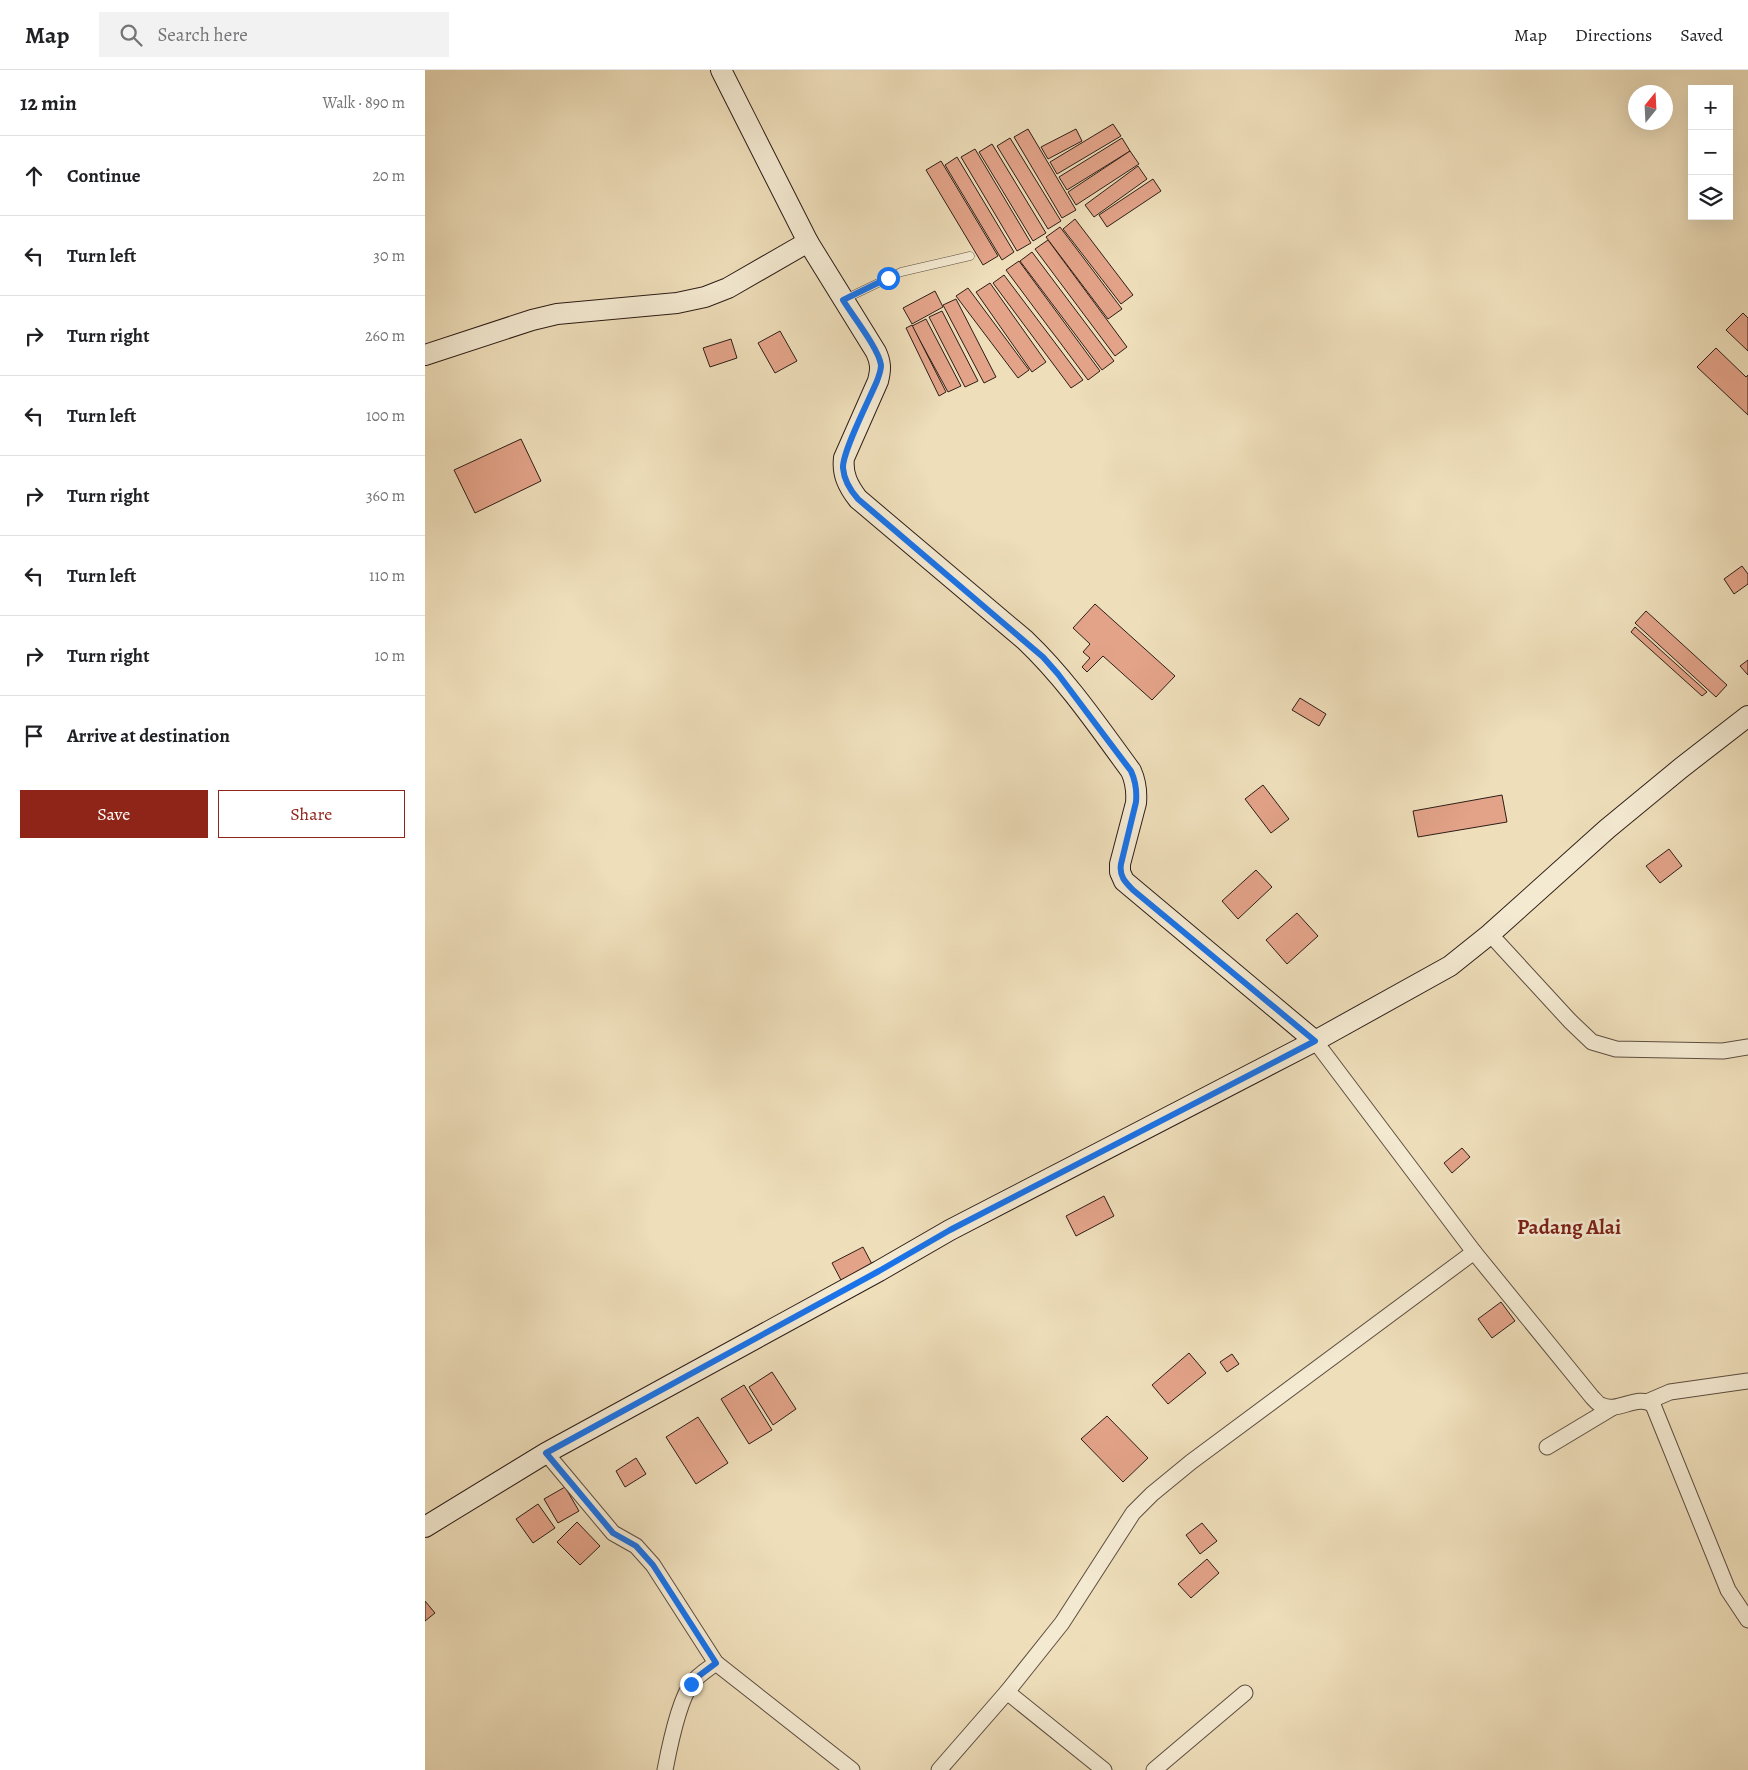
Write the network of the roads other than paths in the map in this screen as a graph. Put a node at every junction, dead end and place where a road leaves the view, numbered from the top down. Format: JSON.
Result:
{"nodes":[{"id":1,"x":721,"y":70,"type":"edge"},
{"id":2,"x":808,"y":242,"type":"junction"},
{"id":3,"x":970,"y":256,"type":"dead end"},
{"id":4,"x":843,"y":300,"type":"junction"},
{"id":5,"x":425,"y":355,"type":"edge"},
{"id":6,"x":1748,"y":716,"type":"edge"},
{"id":7,"x":1490,"y":934,"type":"junction"},
{"id":8,"x":1315,"y":1041,"type":"junction"},
{"id":9,"x":1748,"y":1047,"type":"edge"},
{"id":10,"x":1474,"y":1252,"type":"junction"},
{"id":11,"x":1748,"y":1381,"type":"edge"},
{"id":12,"x":1649,"y":1401,"type":"junction"},
{"id":13,"x":1612,"y":1408,"type":"junction"},
{"id":14,"x":1547,"y":1447,"type":"dead end"},
{"id":15,"x":546,"y":1453,"type":"junction"},
{"id":16,"x":425,"y":1527,"type":"edge"},
{"id":17,"x":1748,"y":1620,"type":"edge"},
{"id":18,"x":716,"y":1663,"type":"junction"},
{"id":19,"x":1007,"y":1692,"type":"junction"},
{"id":20,"x":1245,"y":1693,"type":"dead end"},
{"id":21,"x":665,"y":1770,"type":"edge"},
{"id":22,"x":852,"y":1770,"type":"edge"},
{"id":23,"x":939,"y":1770,"type":"edge"},
{"id":24,"x":1104,"y":1770,"type":"edge"},
{"id":25,"x":1154,"y":1770,"type":"edge"}],
"edges":[{"from":1,"to":2,"type":"street"},
{"from":2,"to":4,"type":"street"},
{"from":2,"to":5,"type":"street"},
{"from":3,"to":4,"type":"lane"},
{"from":4,"to":8,"type":"street"},
{"from":6,"to":7,"type":"street"},
{"from":7,"to":8,"type":"street"},
{"from":7,"to":9,"type":"street"},
{"from":8,"to":10,"type":"street"},
{"from":8,"to":15,"type":"street"},
{"from":10,"to":13,"type":"street"},
{"from":10,"to":19,"type":"street"},
{"from":11,"to":12,"type":"street"},
{"from":12,"to":13,"type":"street"},
{"from":12,"to":17,"type":"street"},
{"from":13,"to":14,"type":"street"},
{"from":15,"to":16,"type":"street"},
{"from":15,"to":18,"type":"street"},
{"from":18,"to":21,"type":"street"},
{"from":18,"to":22,"type":"street"},
{"from":19,"to":23,"type":"street"},
{"from":19,"to":24,"type":"street"},
{"from":20,"to":25,"type":"street"}]}
